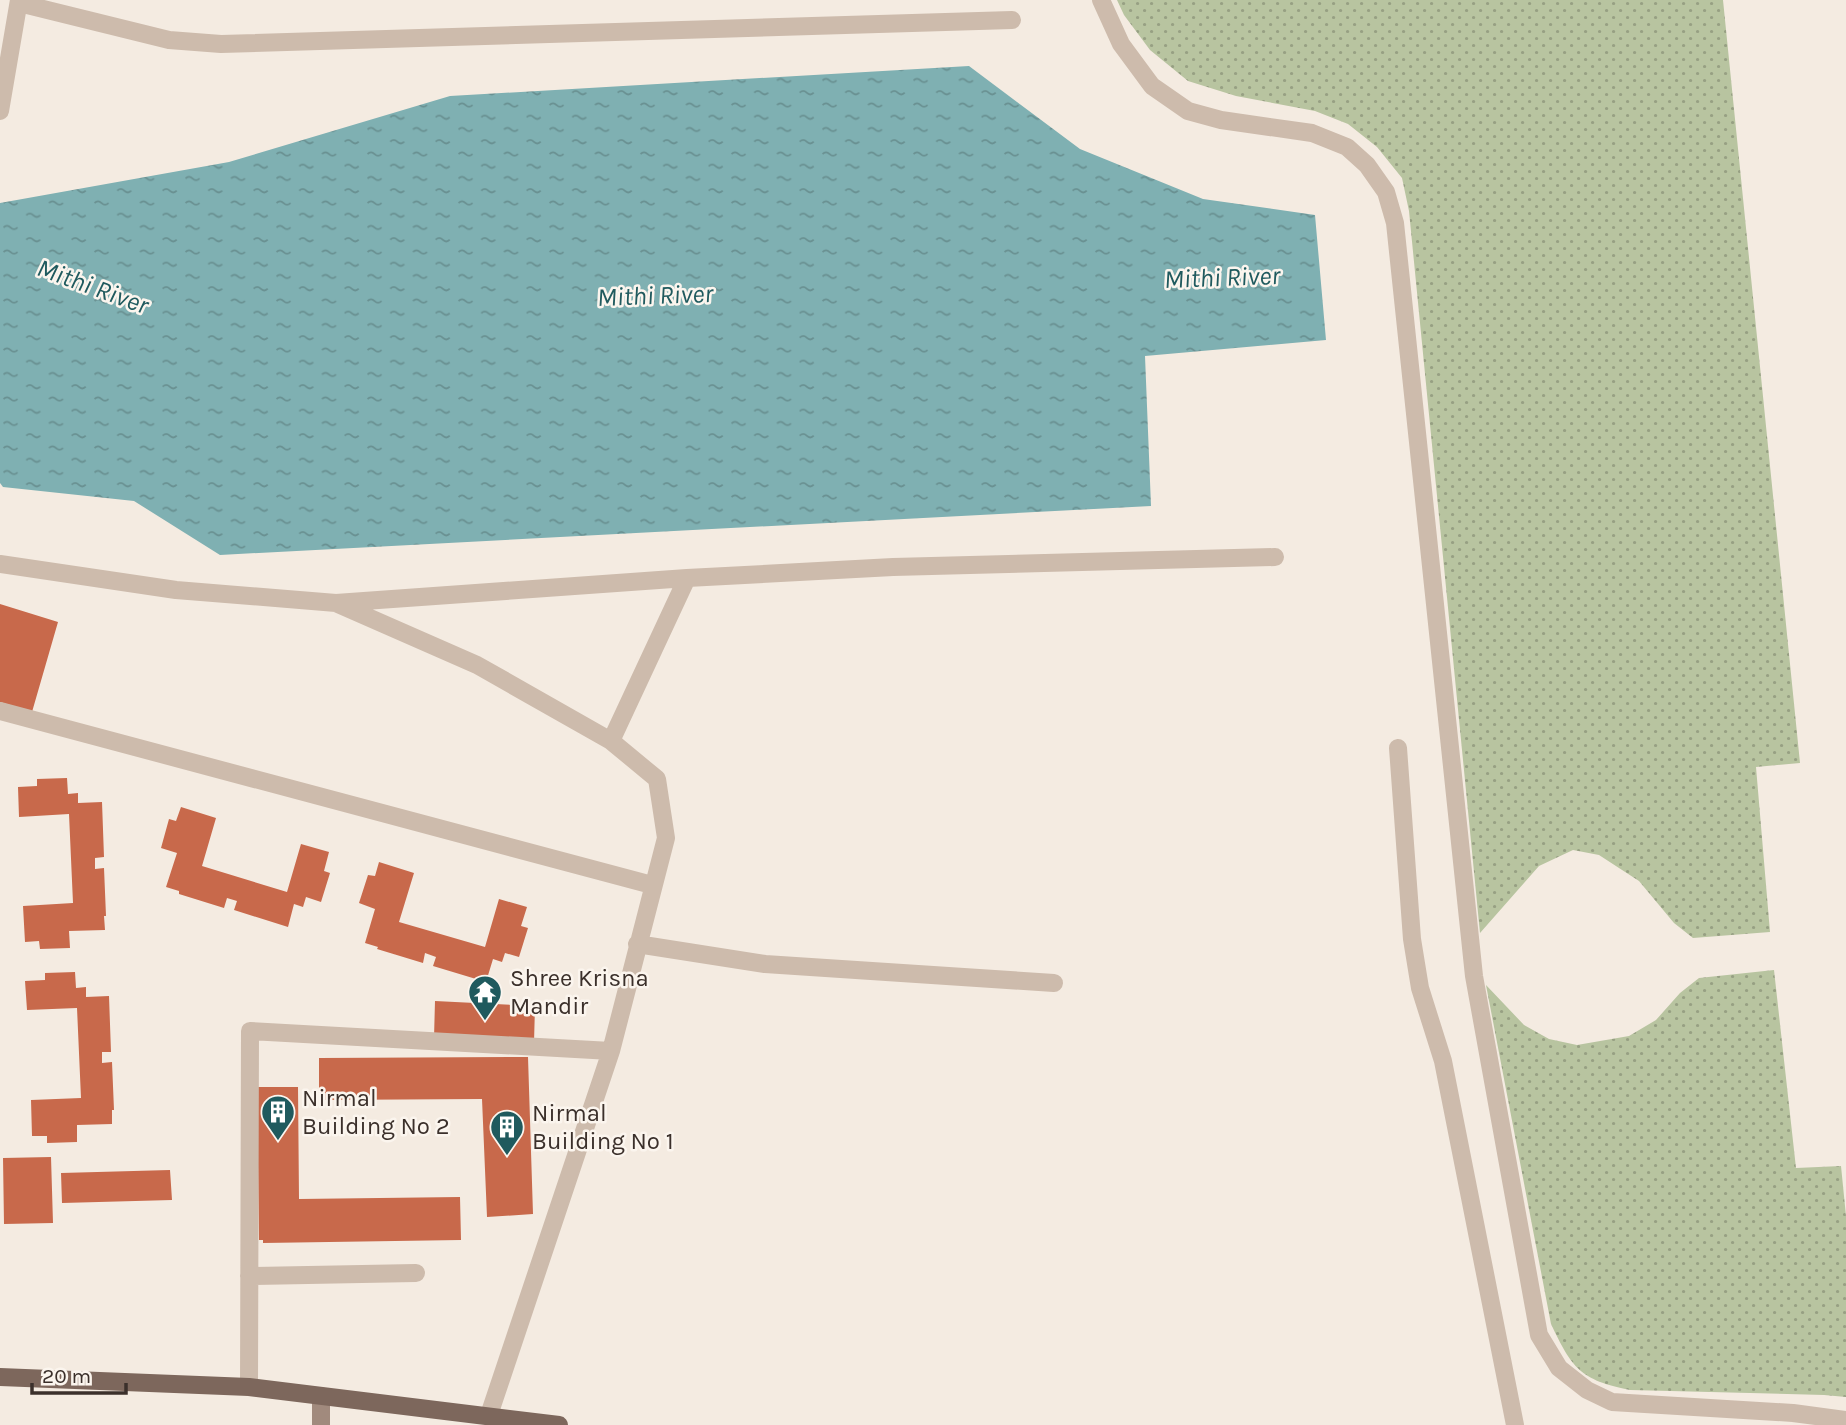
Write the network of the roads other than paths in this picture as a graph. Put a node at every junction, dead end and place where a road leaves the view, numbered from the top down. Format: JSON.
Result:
{"nodes":[{"id":1,"x":1101,"y":0,"type":"edge"},
{"id":2,"x":18,"y":7,"type":"edge"},
{"id":3,"x":1012,"y":20,"type":"dead end"},
{"id":4,"x":0,"y":111,"type":"edge"},
{"id":5,"x":1275,"y":557,"type":"dead end"},
{"id":6,"x":0,"y":564,"type":"edge"},
{"id":7,"x":687,"y":578,"type":"junction"},
{"id":8,"x":335,"y":603,"type":"junction"},
{"id":9,"x":0,"y":711,"type":"edge"},
{"id":10,"x":611,"y":741,"type":"junction"},
{"id":11,"x":1398,"y":748,"type":"dead end"},
{"id":12,"x":652,"y":885,"type":"junction"},
{"id":13,"x":637,"y":944,"type":"junction"},
{"id":14,"x":1054,"y":984,"type":"dead end"},
{"id":15,"x":611,"y":1051,"type":"junction"},
{"id":16,"x":416,"y":1273,"type":"dead end"},
{"id":17,"x":249,"y":1276,"type":"junction"},
{"id":18,"x":0,"y":1377,"type":"edge"},
{"id":19,"x":249,"y":1387,"type":"junction"},
{"id":20,"x":321,"y":1396,"type":"junction"},
{"id":21,"x":489,"y":1415,"type":"junction"},
{"id":22,"x":1846,"y":1420,"type":"edge"},
{"id":23,"x":321,"y":1425,"type":"edge"},
{"id":24,"x":559,"y":1425,"type":"edge"},
{"id":25,"x":1515,"y":1425,"type":"edge"}],
"edges":[{"from":1,"to":22,"type":"street"},
{"from":2,"to":3,"type":"street"},
{"from":2,"to":4,"type":"street"},
{"from":5,"to":7,"type":"street"},
{"from":6,"to":8,"type":"street"},
{"from":7,"to":8,"type":"street"},
{"from":7,"to":10,"type":"street"},
{"from":8,"to":10,"type":"street"},
{"from":9,"to":12,"type":"street"},
{"from":10,"to":12,"type":"street"},
{"from":11,"to":25,"type":"street"},
{"from":12,"to":13,"type":"street"},
{"from":13,"to":14,"type":"street"},
{"from":13,"to":15,"type":"street"},
{"from":15,"to":17,"type":"street"},
{"from":15,"to":21,"type":"street"},
{"from":16,"to":17,"type":"street"},
{"from":17,"to":19,"type":"street"},
{"from":18,"to":19,"type":"main road"},
{"from":19,"to":20,"type":"main road"},
{"from":20,"to":21,"type":"main road"},
{"from":20,"to":23,"type":"main road"},
{"from":21,"to":24,"type":"main road"}]}
